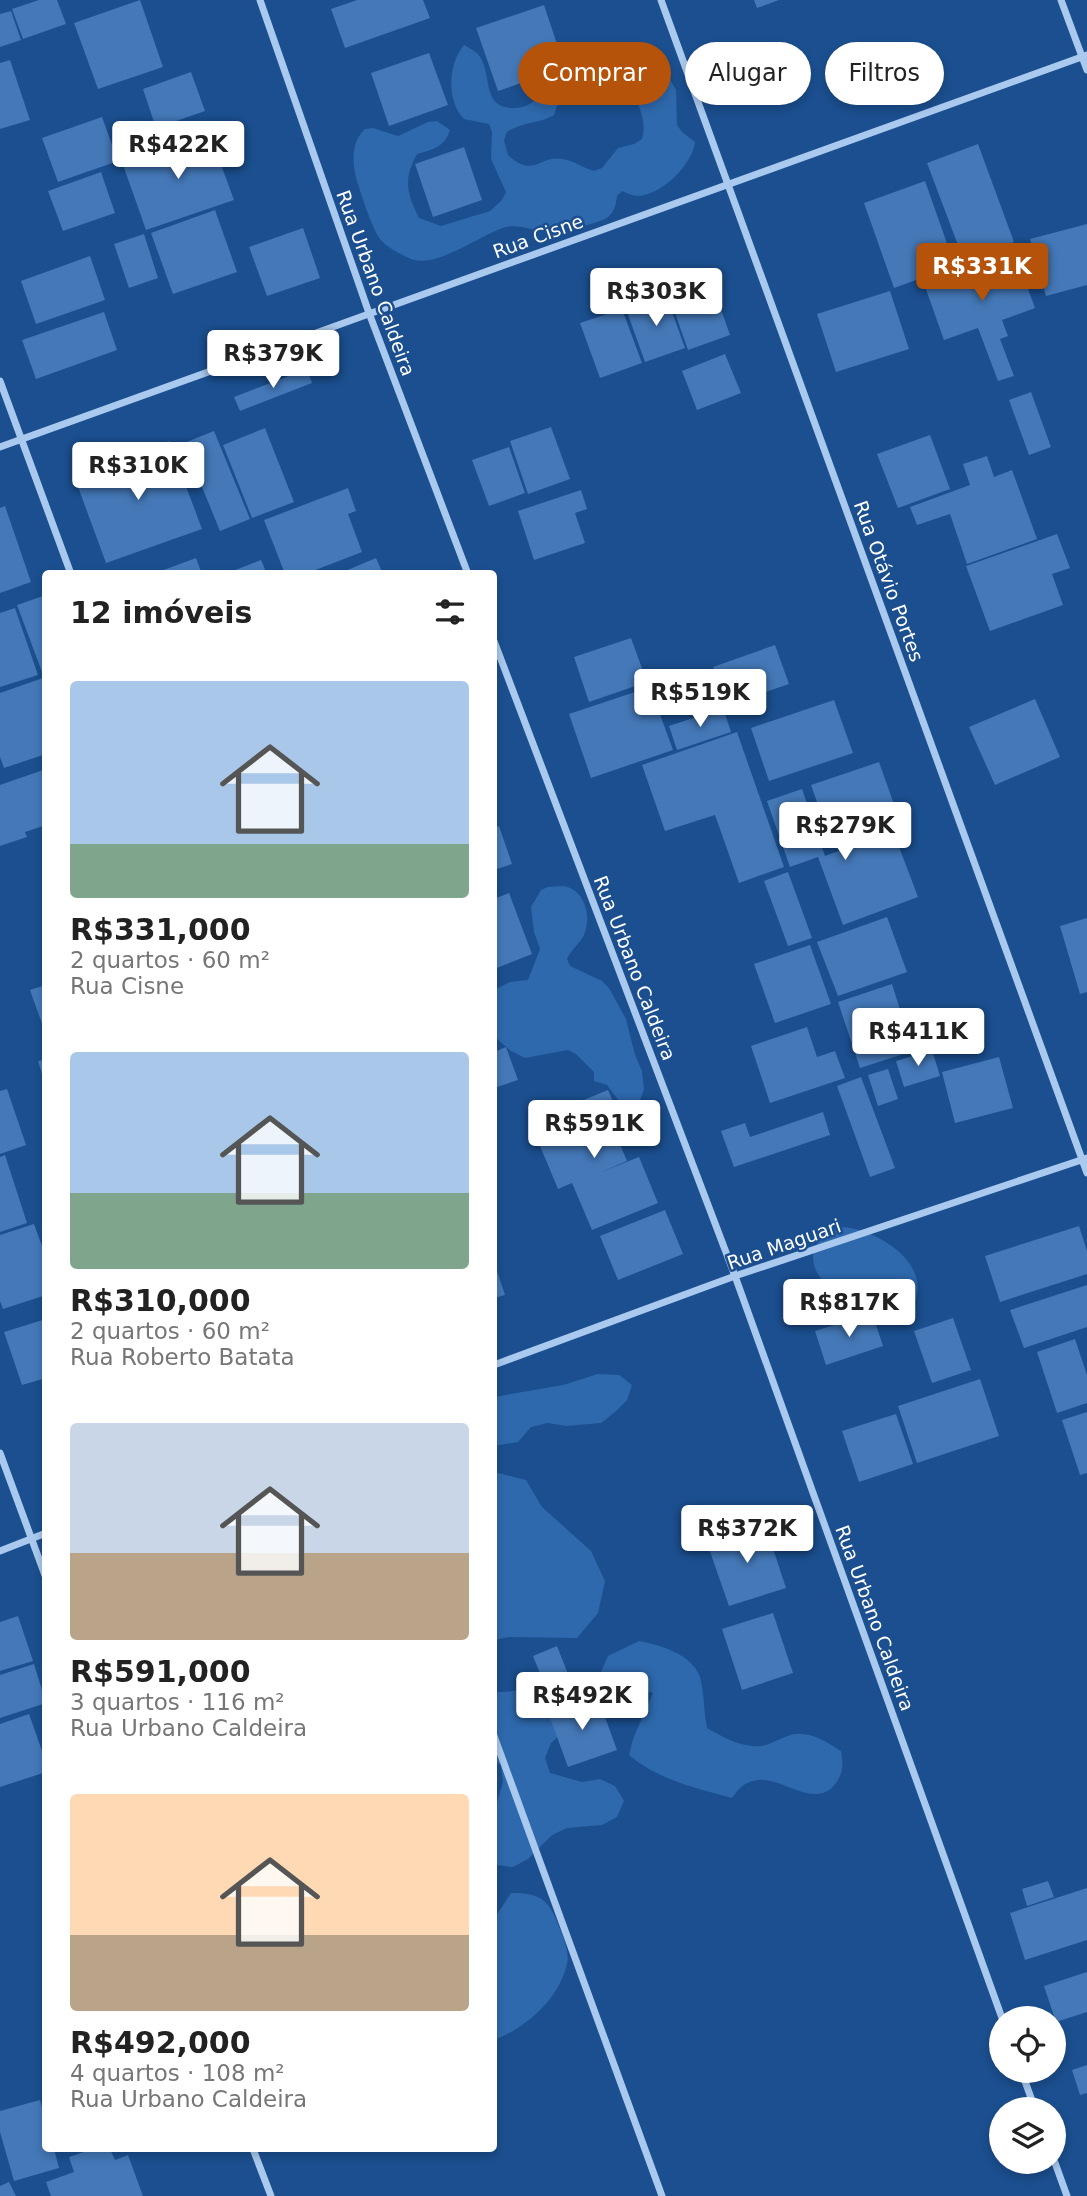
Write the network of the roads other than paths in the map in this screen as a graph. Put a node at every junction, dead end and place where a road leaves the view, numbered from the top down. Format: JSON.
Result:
{"nodes":[{"id":1,"x":260,"y":0,"type":"edge"},
{"id":2,"x":661,"y":0,"type":"edge"},
{"id":3,"x":1061,"y":0,"type":"edge"},
{"id":4,"x":1084,"y":56,"type":"edge"},
{"id":5,"x":1087,"y":70,"type":"edge"},
{"id":6,"x":728,"y":184,"type":"junction"},
{"id":7,"x":369,"y":313,"type":"junction"},
{"id":8,"x":0,"y":381,"type":"edge"},
{"id":9,"x":21,"y":439,"type":"junction"},
{"id":10,"x":0,"y":447,"type":"edge"},
{"id":11,"x":70,"y":570,"type":"edge"},
{"id":12,"x":466,"y":570,"type":"edge"},
{"id":13,"x":497,"y":649,"type":"edge"},
{"id":14,"x":1085,"y":1159,"type":"edge"},
{"id":15,"x":1087,"y":1173,"type":"edge"},
{"id":16,"x":735,"y":1276,"type":"junction"},
{"id":17,"x":497,"y":1364,"type":"edge"},
{"id":18,"x":0,"y":1452,"type":"edge"},
{"id":19,"x":42,"y":1534,"type":"edge"},
{"id":20,"x":31,"y":1538,"type":"junction"},
{"id":21,"x":0,"y":1551,"type":"edge"},
{"id":22,"x":42,"y":1567,"type":"edge"},
{"id":23,"x":497,"y":1744,"type":"edge"},
{"id":24,"x":998,"y":2006,"type":"edge"},
{"id":25,"x":254,"y":2152,"type":"edge"},
{"id":26,"x":1059,"y":2174,"type":"edge"},
{"id":27,"x":271,"y":2196,"type":"edge"},
{"id":28,"x":662,"y":2196,"type":"edge"},
{"id":29,"x":1067,"y":2196,"type":"edge"}],
"edges":[{"from":1,"to":7,"type":"street","name":"Rua Urbano Caldeira"},
{"from":2,"to":6,"type":"street","name":"Rua Otávio Portes"},
{"from":3,"to":4,"type":"street"},
{"from":4,"to":5,"type":"street"},
{"from":4,"to":6,"type":"street","name":"Rua Cisne"},
{"from":6,"to":7,"type":"street","name":"Rua Cisne"},
{"from":6,"to":14,"type":"street","name":"Rua Otávio Portes"},
{"from":7,"to":9,"type":"street","name":"Rua Cisne"},
{"from":7,"to":12,"type":"street","name":"Rua Urbano Caldeira"},
{"from":8,"to":9,"type":"street"},
{"from":9,"to":10,"type":"street","name":"Rua Cisne"},
{"from":9,"to":11,"type":"street"},
{"from":13,"to":16,"type":"street","name":"Rua Urbano Caldeira"},
{"from":14,"to":15,"type":"street","name":"Rua Otávio Portes"},
{"from":14,"to":16,"type":"street","name":"Rua Maguari"},
{"from":16,"to":17,"type":"street","name":"Rua Maguari"},
{"from":16,"to":24,"type":"street","name":"Rua Urbano Caldeira"},
{"from":18,"to":20,"type":"street"},
{"from":19,"to":20,"type":"street"},
{"from":20,"to":21,"type":"street"},
{"from":20,"to":22,"type":"street"},
{"from":23,"to":28,"type":"street"},
{"from":25,"to":27,"type":"street"},
{"from":26,"to":29,"type":"street"}]}
